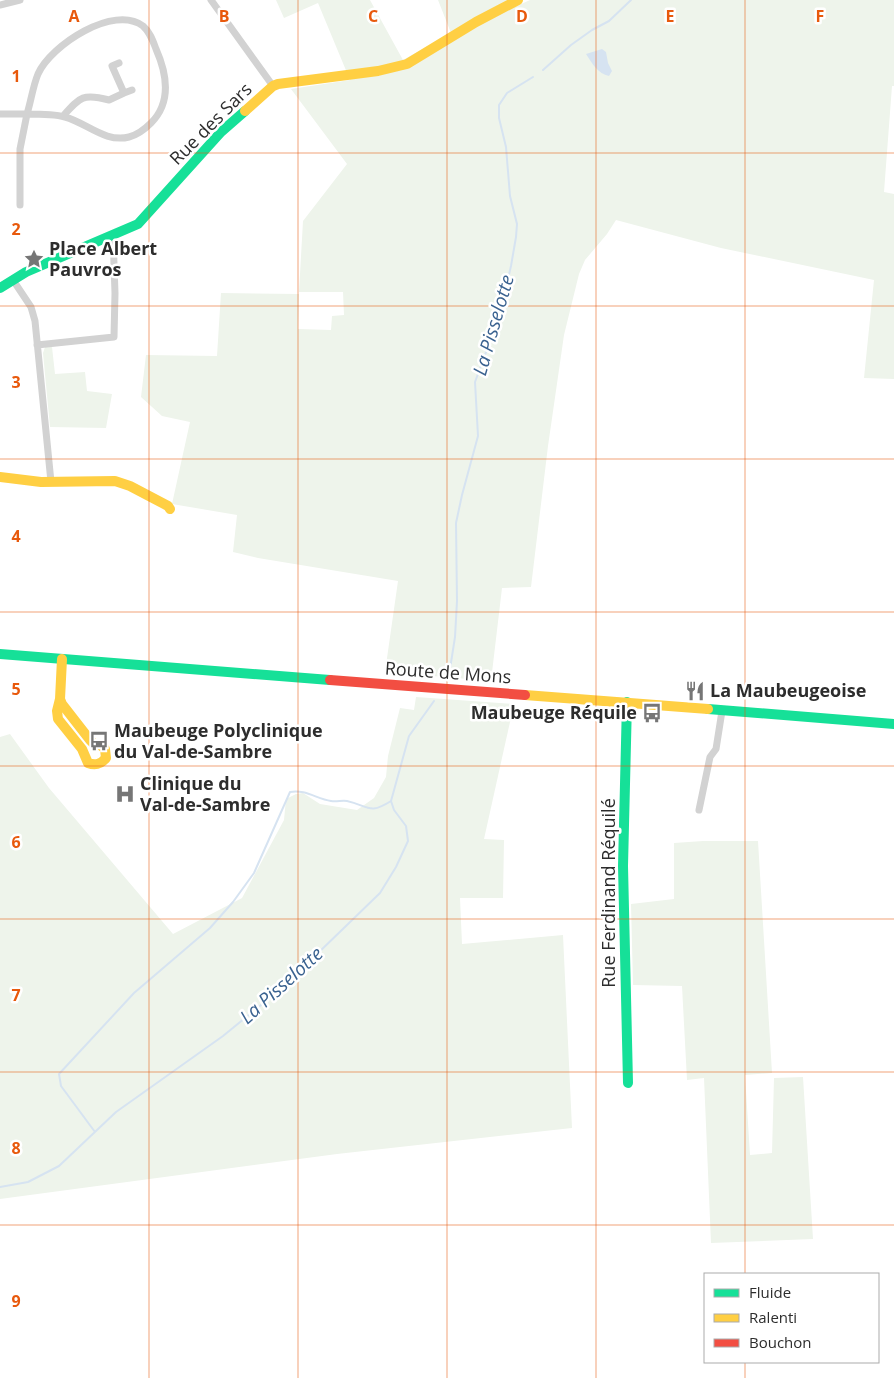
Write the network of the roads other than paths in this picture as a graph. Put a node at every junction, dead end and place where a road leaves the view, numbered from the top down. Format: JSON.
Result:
{"nodes":[{"id":1,"x":20,"y":0,"type":"edge"},
{"id":2,"x":211,"y":0,"type":"edge"},
{"id":3,"x":518,"y":0,"type":"edge"},
{"id":4,"x":0,"y":6,"type":"edge"},
{"id":5,"x":113,"y":66,"type":"dead end"},
{"id":6,"x":273,"y":86,"type":"junction"},
{"id":7,"x":132,"y":90,"type":"dead end"},
{"id":8,"x":124,"y":93,"type":"junction"},
{"id":9,"x":0,"y":114,"type":"edge"},
{"id":10,"x":28,"y":114,"type":"junction"},
{"id":11,"x":63,"y":116,"type":"junction"},
{"id":12,"x":20,"y":205,"type":"dead end"},
{"id":13,"x":113,"y":235,"type":"junction"},
{"id":14,"x":13,"y":280,"type":"junction"},
{"id":15,"x":0,"y":288,"type":"edge"},
{"id":16,"x":38,"y":345,"type":"junction"},
{"id":17,"x":0,"y":477,"type":"edge"},
{"id":18,"x":50,"y":482,"type":"junction"},
{"id":19,"x":170,"y":508,"type":"dead end"},
{"id":20,"x":0,"y":654,"type":"edge"},
{"id":21,"x":62,"y":659,"type":"junction"},
{"id":22,"x":79,"y":660,"type":"junction"},
{"id":23,"x":62,"y":674,"type":"junction"},
{"id":24,"x":60,"y":699,"type":"junction"},
{"id":25,"x":627,"y":702,"type":"junction"},
{"id":26,"x":722,"y":711,"type":"junction"},
{"id":27,"x":894,"y":724,"type":"edge"},
{"id":28,"x":94,"y":744,"type":"junction"},
{"id":29,"x":84,"y":755,"type":"junction"},
{"id":30,"x":700,"y":810,"type":"dead end"},
{"id":31,"x":628,"y":1083,"type":"dead end"}],
"edges":[{"from":1,"to":4,"type":"street"},
{"from":2,"to":6,"type":"street"},
{"from":3,"to":6,"type":"street","name":"Rue des Sars"},
{"from":5,"to":8,"type":"street"},
{"from":6,"to":13,"type":"street","name":"Rue des Sars"},
{"from":7,"to":8,"type":"street"},
{"from":8,"to":11,"type":"street"},
{"from":9,"to":10,"type":"street"},
{"from":10,"to":11,"type":"street"},
{"from":10,"to":11,"type":"street"},
{"from":10,"to":12,"type":"street"},
{"from":13,"to":14,"type":"street","name":"Rue des Sars"},
{"from":13,"to":16,"type":"street"},
{"from":14,"to":15,"type":"street","name":"Rue des Sars"},
{"from":14,"to":16,"type":"street"},
{"from":16,"to":18,"type":"street"},
{"from":17,"to":18,"type":"street"},
{"from":18,"to":19,"type":"street"},
{"from":20,"to":21,"type":"street","name":"Route de Mons"},
{"from":21,"to":22,"type":"street","name":"Route de Mons"},
{"from":21,"to":23,"type":"street"},
{"from":22,"to":23,"type":"street"},
{"from":22,"to":25,"type":"street","name":"Route de Mons"},
{"from":23,"to":24,"type":"street"},
{"from":24,"to":28,"type":"street"},
{"from":24,"to":29,"type":"street"},
{"from":25,"to":26,"type":"street","name":"Route de Mons"},
{"from":25,"to":31,"type":"street","name":"Rue Ferdinand Réquilé"},
{"from":26,"to":27,"type":"street","name":"Route de Mons"},
{"from":26,"to":30,"type":"street"},
{"from":28,"to":29,"type":"street"},
{"from":28,"to":29,"type":"street"}]}
